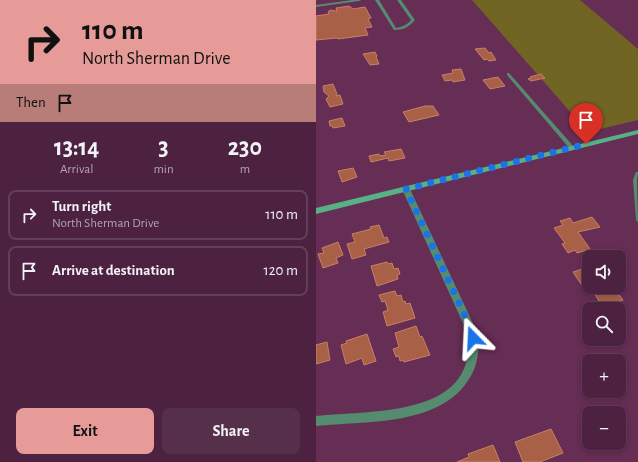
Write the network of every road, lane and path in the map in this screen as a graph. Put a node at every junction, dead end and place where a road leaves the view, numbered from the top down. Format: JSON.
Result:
{"nodes":[{"id":1,"x":359,"y":0,"type":"edge"},
{"id":2,"x":377,"y":0,"type":"edge"},
{"id":3,"x":400,"y":0,"type":"edge"},
{"id":4,"x":316,"y":6,"type":"edge"},
{"id":5,"x":508,"y":74,"type":"dead end"},
{"id":6,"x":638,"y":132,"type":"edge"},
{"id":7,"x":572,"y":148,"type":"junction"},
{"id":8,"x":638,"y":173,"type":"edge"},
{"id":9,"x":406,"y":189,"type":"junction"},
{"id":10,"x":316,"y":211,"type":"edge"},
{"id":11,"x":638,"y":220,"type":"edge"},
{"id":12,"x":316,"y":421,"type":"edge"}],
"edges":[{"from":1,"to":4,"type":"lane"},
{"from":2,"to":3,"type":"lane"},
{"from":5,"to":7,"type":"lane"},
{"from":6,"to":7,"type":"main road"},
{"from":7,"to":9,"type":"main road"},
{"from":8,"to":11,"type":"lane"},
{"from":9,"to":10,"type":"main road"},
{"from":9,"to":12,"type":"street"}]}
